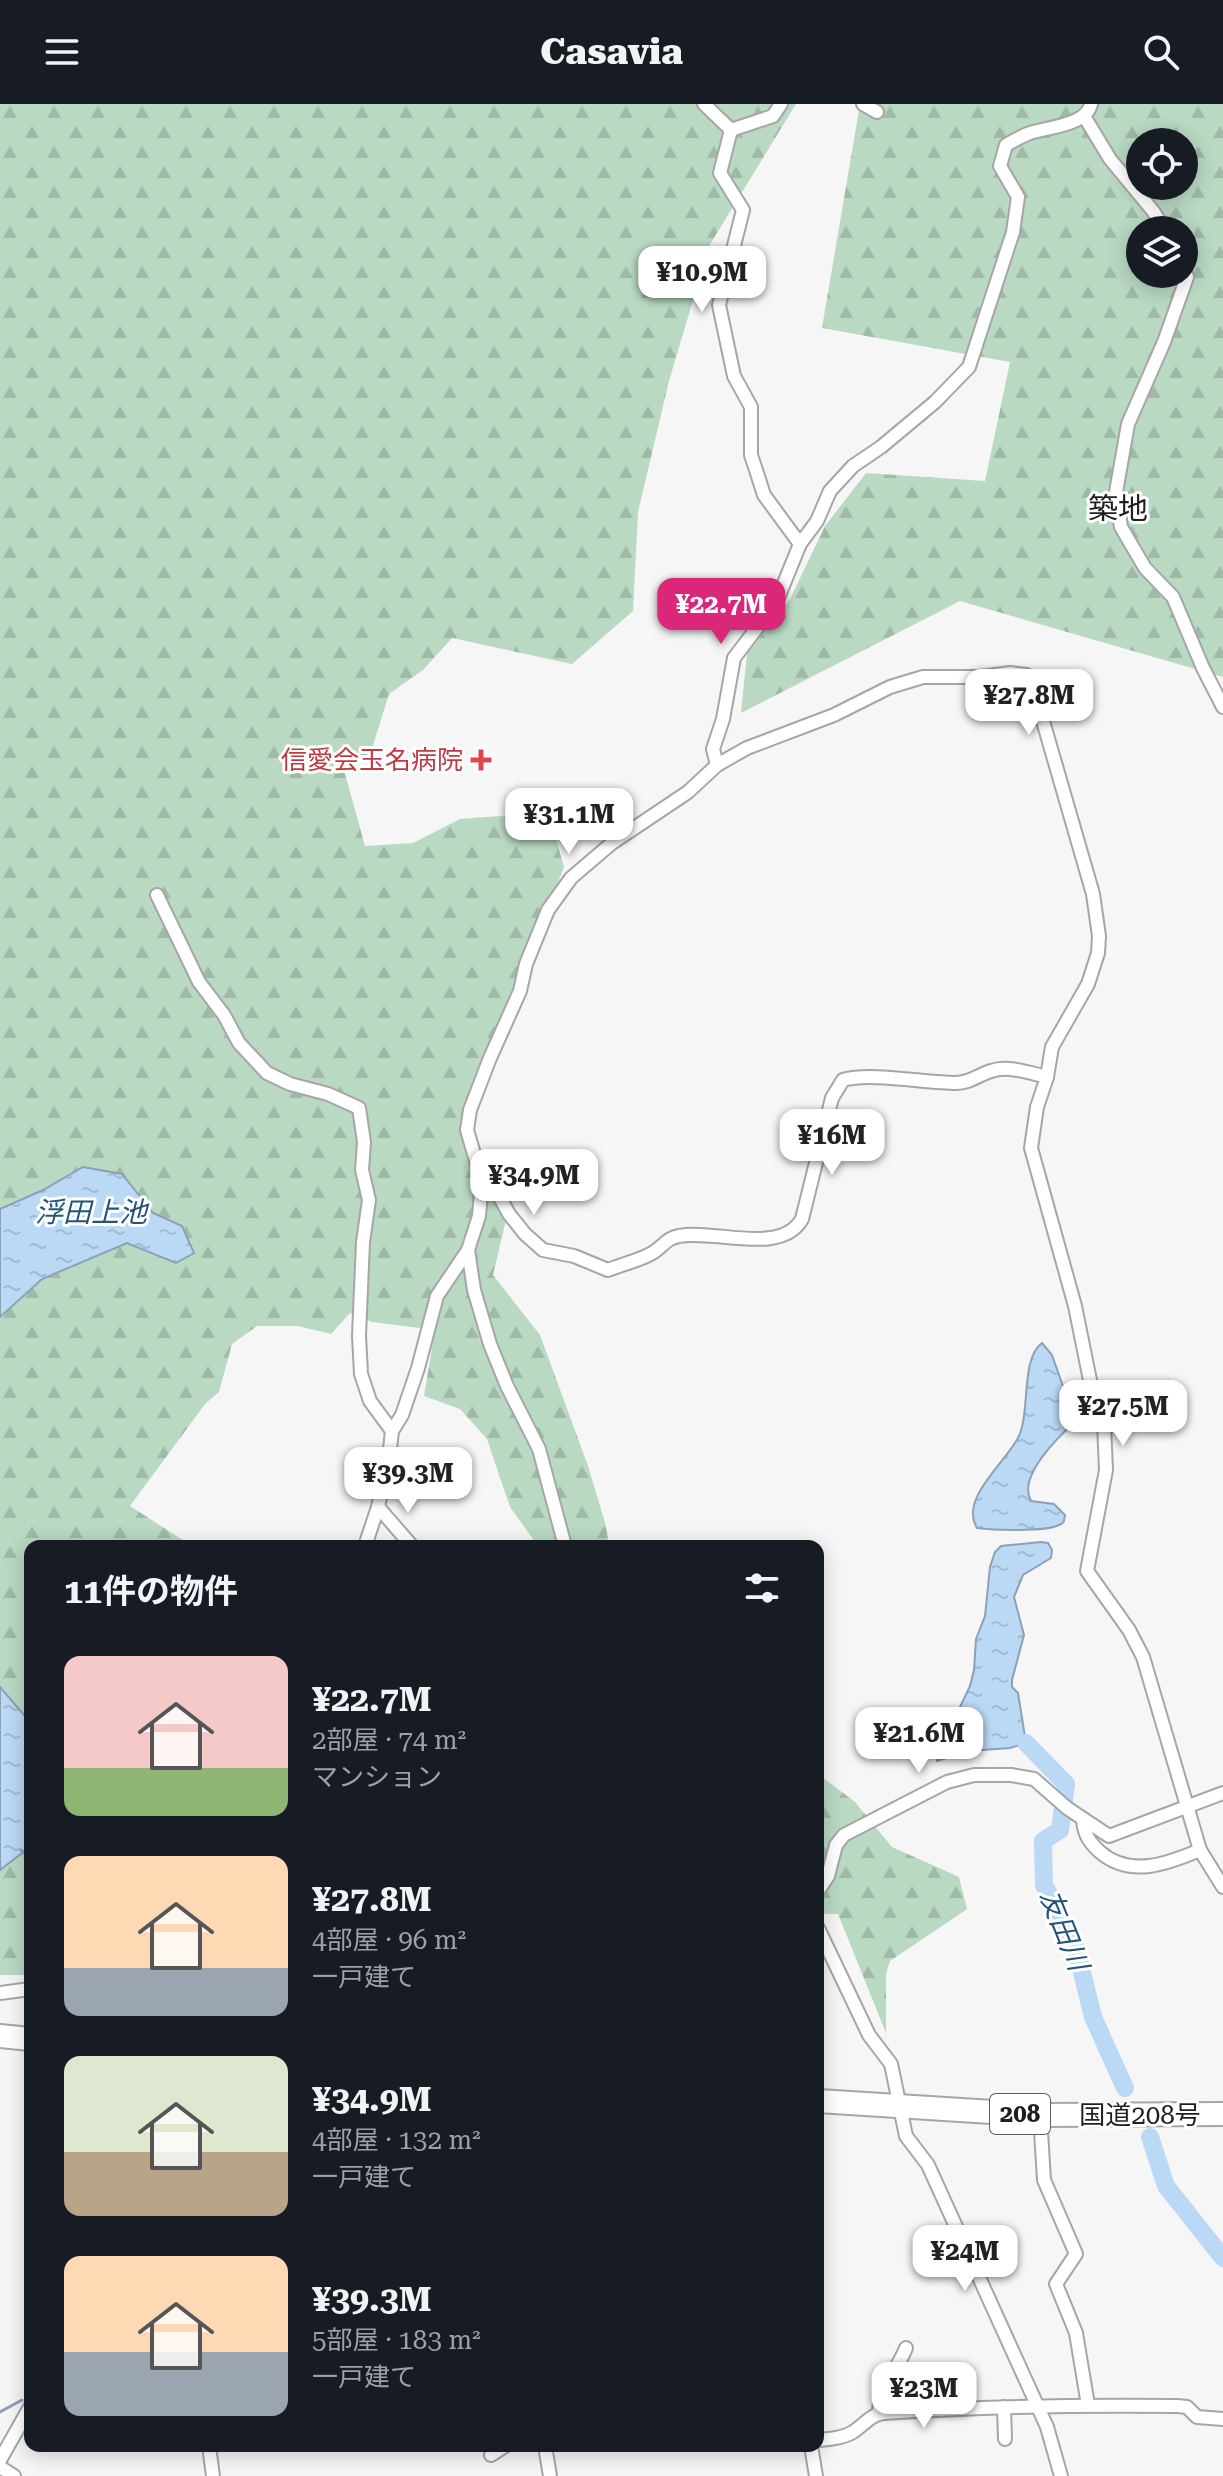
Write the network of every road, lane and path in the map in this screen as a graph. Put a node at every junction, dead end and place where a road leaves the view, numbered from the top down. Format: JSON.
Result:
{"nodes":[{"id":1,"x":704,"y":104,"type":"edge"},
{"id":2,"x":781,"y":104,"type":"edge"},
{"id":3,"x":863,"y":104,"type":"edge"},
{"id":4,"x":1091,"y":104,"type":"edge"},
{"id":5,"x":877,"y":112,"type":"dead end"},
{"id":6,"x":1084,"y":116,"type":"junction"},
{"id":7,"x":731,"y":130,"type":"junction"},
{"id":8,"x":1156,"y":216,"type":"edge"},
{"id":9,"x":1183,"y":288,"type":"edge"},
{"id":10,"x":800,"y":544,"type":"junction"},
{"id":11,"x":1223,"y":707,"type":"edge"},
{"id":12,"x":717,"y":765,"type":"junction"},
{"id":13,"x":157,"y":895,"type":"dead end"},
{"id":14,"x":1047,"y":1077,"type":"junction"},
{"id":15,"x":472,"y":1146,"type":"junction"},
{"id":16,"x":468,"y":1250,"type":"junction"},
{"id":17,"x":392,"y":1431,"type":"junction"},
{"id":18,"x":378,"y":1507,"type":"junction"},
{"id":19,"x":367,"y":1540,"type":"edge"},
{"id":20,"x":407,"y":1540,"type":"edge"},
{"id":21,"x":563,"y":1540,"type":"edge"},
{"id":22,"x":1223,"y":1793,"type":"edge"},
{"id":23,"x":1187,"y":1806,"type":"junction"},
{"id":24,"x":1083,"y":1820,"type":"junction"},
{"id":25,"x":1200,"y":1850,"type":"junction"},
{"id":26,"x":824,"y":1882,"type":"edge"},
{"id":27,"x":1223,"y":1887,"type":"edge"},
{"id":28,"x":824,"y":1941,"type":"edge"},
{"id":29,"x":24,"y":1990,"type":"edge"},
{"id":30,"x":0,"y":1993,"type":"edge"},
{"id":31,"x":0,"y":2036,"type":"edge"},
{"id":32,"x":24,"y":2038,"type":"edge"},
{"id":33,"x":824,"y":2101,"type":"edge"},
{"id":34,"x":901,"y":2107,"type":"junction"},
{"id":35,"x":1223,"y":2114,"type":"edge"},
{"id":36,"x":1040,"y":2115,"type":"junction"},
{"id":37,"x":906,"y":2348,"type":"dead end"},
{"id":38,"x":1088,"y":2405,"type":"junction"},
{"id":39,"x":1036,"y":2406,"type":"junction"},
{"id":40,"x":1004,"y":2407,"type":"junction"},
{"id":41,"x":879,"y":2413,"type":"junction"},
{"id":42,"x":24,"y":2418,"type":"edge"},
{"id":43,"x":1223,"y":2419,"type":"edge"},
{"id":44,"x":1006,"y":2439,"type":"dead end"},
{"id":45,"x":824,"y":2440,"type":"edge"},
{"id":46,"x":210,"y":2452,"type":"edge"},
{"id":47,"x":496,"y":2452,"type":"edge"},
{"id":48,"x":546,"y":2452,"type":"edge"},
{"id":49,"x":812,"y":2452,"type":"edge"},
{"id":50,"x":491,"y":2455,"type":"dead end"},
{"id":51,"x":0,"y":2460,"type":"edge"},
{"id":52,"x":0,"y":2467,"type":"edge"},
{"id":53,"x":14,"y":2476,"type":"edge"},
{"id":54,"x":213,"y":2476,"type":"edge"},
{"id":55,"x":550,"y":2476,"type":"edge"},
{"id":56,"x":816,"y":2476,"type":"edge"},
{"id":57,"x":1061,"y":2476,"type":"edge"}],
"edges":[{"from":1,"to":7,"type":"street"},
{"from":2,"to":7,"type":"street"},
{"from":3,"to":5,"type":"street"},
{"from":4,"to":6,"type":"street"},
{"from":6,"to":8,"type":"street"},
{"from":6,"to":10,"type":"street"},
{"from":7,"to":10,"type":"street"},
{"from":9,"to":11,"type":"street"},
{"from":10,"to":12,"type":"street"},
{"from":12,"to":14,"type":"street"},
{"from":12,"to":15,"type":"street"},
{"from":13,"to":17,"type":"street"},
{"from":14,"to":15,"type":"street"},
{"from":14,"to":23,"type":"street"},
{"from":15,"to":16,"type":"street"},
{"from":16,"to":17,"type":"street"},
{"from":16,"to":21,"type":"street"},
{"from":17,"to":18,"type":"street"},
{"from":18,"to":19,"type":"street"},
{"from":18,"to":20,"type":"street"},
{"from":22,"to":23,"type":"street"},
{"from":23,"to":24,"type":"street"},
{"from":23,"to":25,"type":"street"},
{"from":24,"to":25,"type":"street"},
{"from":24,"to":26,"type":"street"},
{"from":25,"to":27,"type":"street"},
{"from":28,"to":34,"type":"street"},
{"from":29,"to":30,"type":"street"},
{"from":31,"to":32,"type":"highway"},
{"from":33,"to":34,"type":"highway","name":"国道208号","number":"208"},
{"from":34,"to":36,"type":"highway","name":"国道208号","number":"208"},
{"from":34,"to":39,"type":"street"},
{"from":35,"to":36,"type":"highway","name":"国道208号","number":"208"},
{"from":36,"to":38,"type":"street"},
{"from":37,"to":41,"type":"street"},
{"from":38,"to":39,"type":"street"},
{"from":38,"to":43,"type":"street"},
{"from":39,"to":40,"type":"street"},
{"from":39,"to":57,"type":"street"},
{"from":40,"to":41,"type":"street"},
{"from":40,"to":44,"type":"street"},
{"from":41,"to":45,"type":"street"},
{"from":42,"to":51,"type":"street"},
{"from":46,"to":54,"type":"street"},
{"from":47,"to":50,"type":"street"},
{"from":48,"to":55,"type":"street"},
{"from":49,"to":56,"type":"street"},
{"from":52,"to":53,"type":"street"}]}
